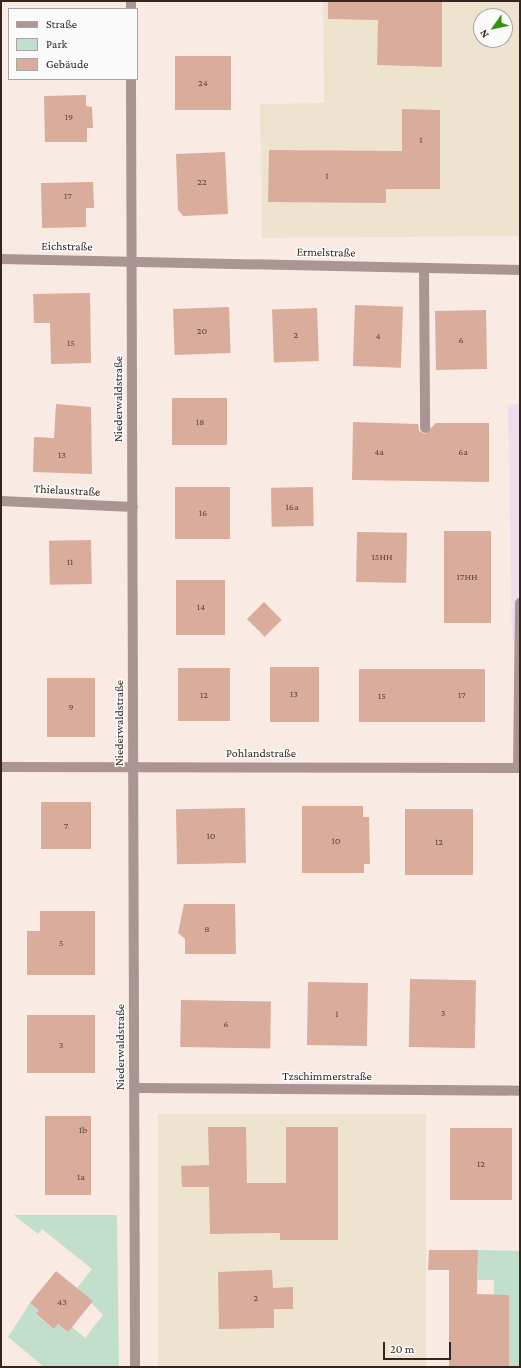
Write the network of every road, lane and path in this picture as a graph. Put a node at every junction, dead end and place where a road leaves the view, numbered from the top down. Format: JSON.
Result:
{"nodes":[{"id":1,"x":131,"y":80,"type":"edge"},
{"id":2,"x":1,"y":259,"type":"edge"},
{"id":3,"x":132,"y":261,"type":"junction"},
{"id":4,"x":424,"y":268,"type":"junction"},
{"id":5,"x":520,"y":270,"type":"edge"},
{"id":6,"x":425,"y":428,"type":"dead end"},
{"id":7,"x":1,"y":501,"type":"edge"},
{"id":8,"x":132,"y":507,"type":"junction"},
{"id":9,"x":520,"y":603,"type":"edge"},
{"id":10,"x":1,"y":767,"type":"edge"},
{"id":11,"x":133,"y":767,"type":"junction"},
{"id":12,"x":519,"y":768,"type":"edge"},
{"id":13,"x":134,"y":1088,"type":"junction"},
{"id":14,"x":520,"y":1091,"type":"edge"},
{"id":15,"x":135,"y":1367,"type":"edge"}],
"edges":[{"from":1,"to":3,"type":"street","name":"Niederwaldstraße"},
{"from":2,"to":3,"type":"street","name":"Eichstraße"},
{"from":3,"to":4,"type":"street","name":"Ermelstraße"},
{"from":3,"to":8,"type":"street","name":"Niederwaldstraße"},
{"from":4,"to":5,"type":"street","name":"Ermelstraße"},
{"from":4,"to":6,"type":"street"},
{"from":7,"to":8,"type":"street","name":"Thielaustraße"},
{"from":8,"to":11,"type":"street","name":"Niederwaldstraße"},
{"from":9,"to":12,"type":"street"},
{"from":10,"to":11,"type":"street","name":"Pohlandstraße"},
{"from":11,"to":12,"type":"street","name":"Pohlandstraße"},
{"from":11,"to":13,"type":"street","name":"Niederwaldstraße"},
{"from":13,"to":14,"type":"street","name":"Tzschimmerstraße"},
{"from":13,"to":15,"type":"street","name":"Niederwaldstraße"}]}
